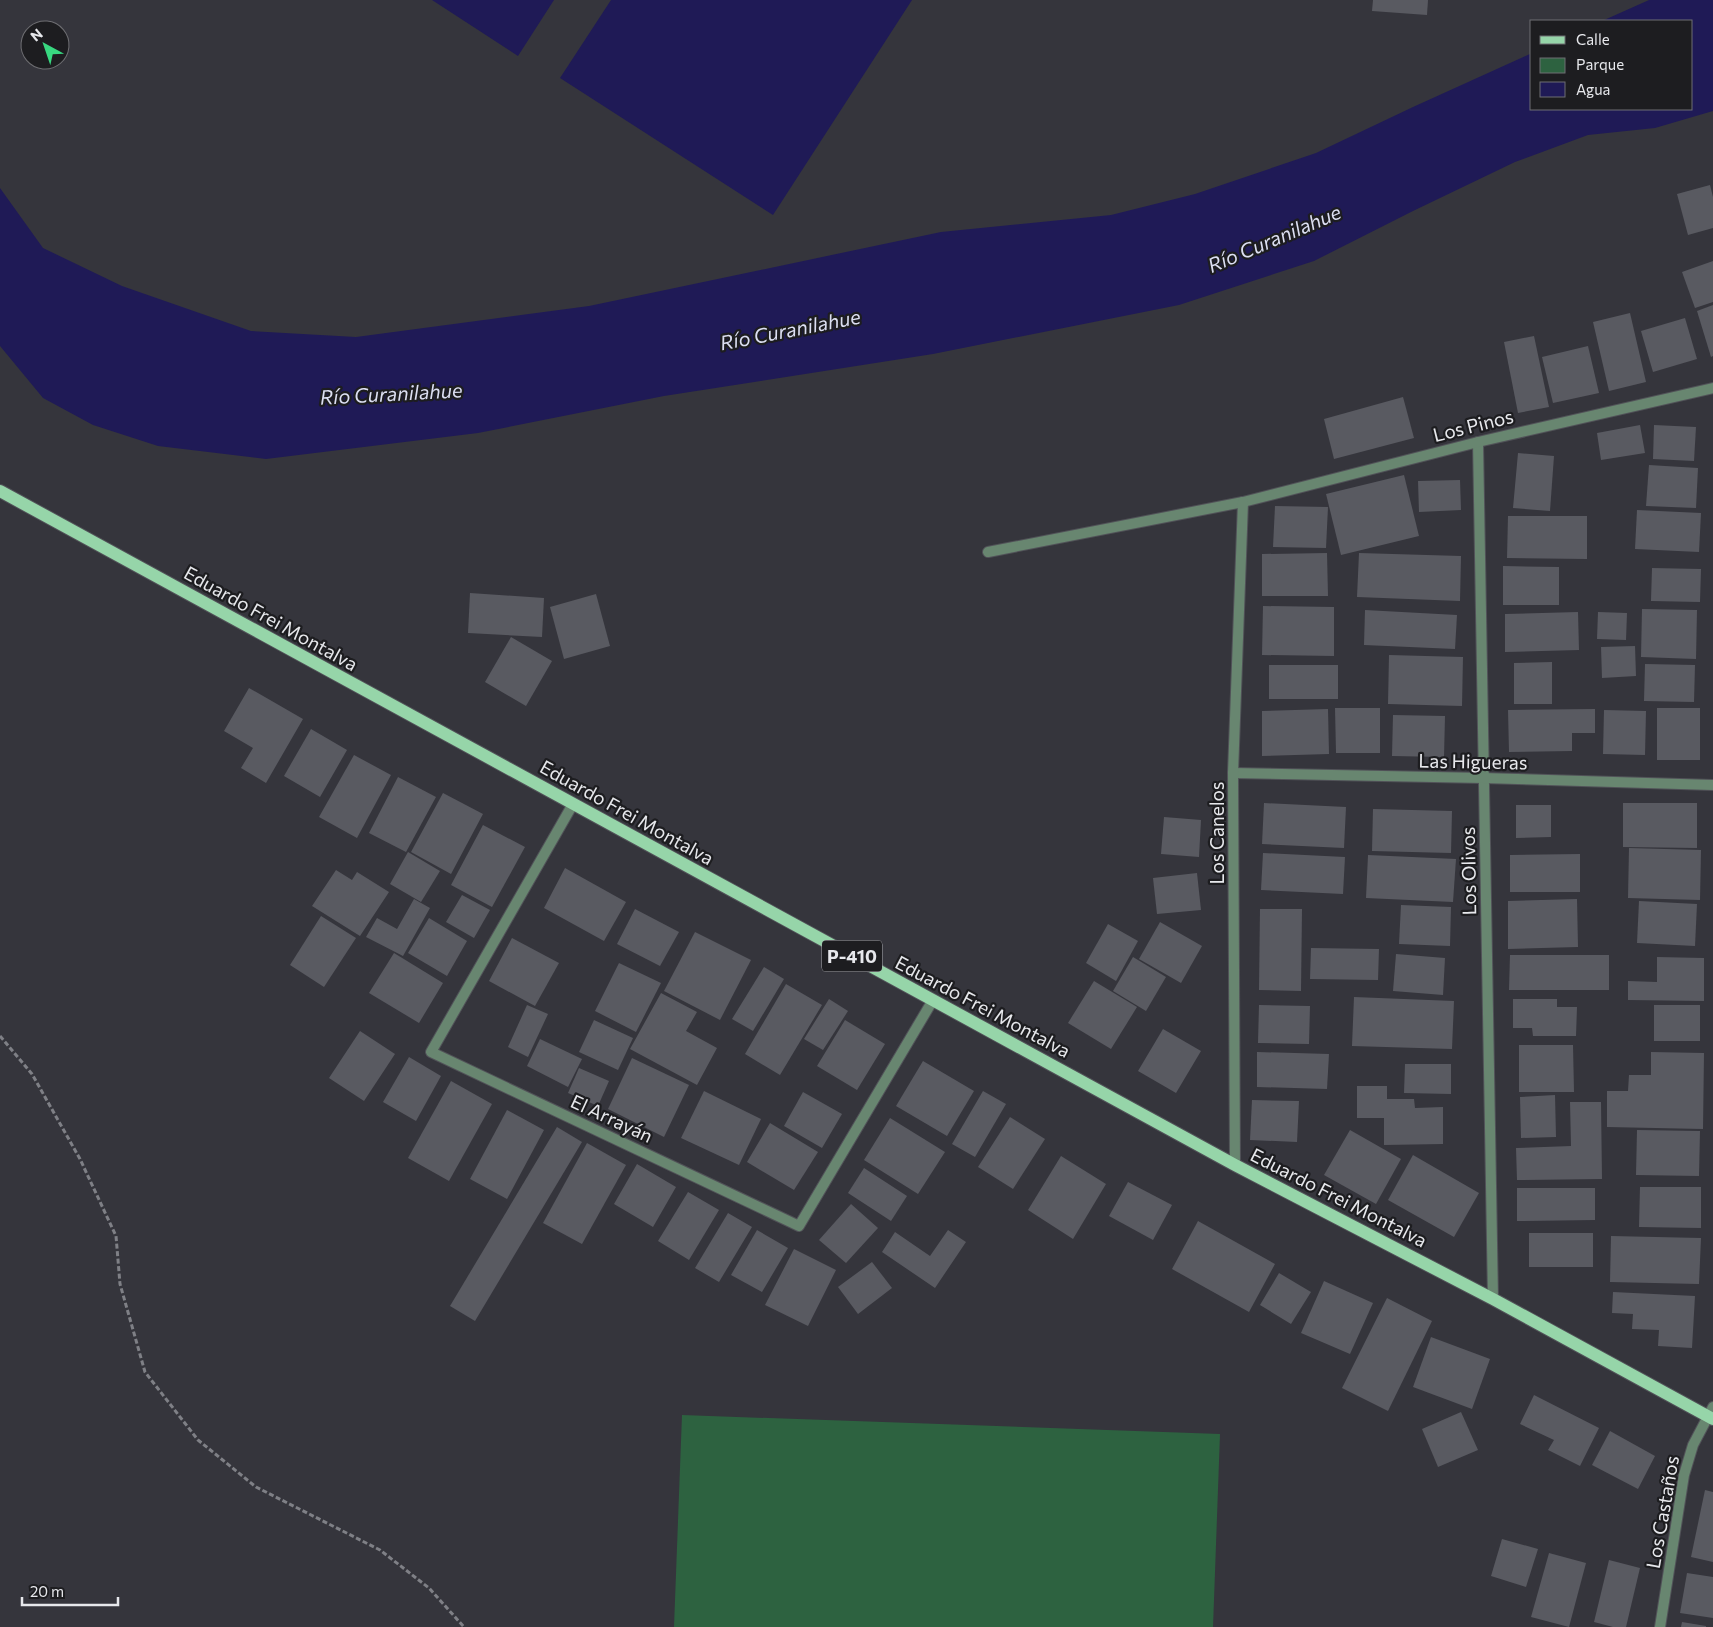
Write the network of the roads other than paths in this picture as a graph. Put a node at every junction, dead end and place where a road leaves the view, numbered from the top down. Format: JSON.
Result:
{"nodes":[{"id":1,"x":1713,"y":388,"type":"edge"},
{"id":2,"x":1478,"y":442,"type":"junction"},
{"id":3,"x":0,"y":491,"type":"edge"},
{"id":4,"x":1243,"y":502,"type":"junction"},
{"id":5,"x":988,"y":552,"type":"dead end"},
{"id":6,"x":1233,"y":774,"type":"junction"},
{"id":7,"x":1484,"y":778,"type":"junction"},
{"id":8,"x":1713,"y":786,"type":"edge"},
{"id":9,"x":573,"y":804,"type":"junction"},
{"id":10,"x":933,"y":1000,"type":"junction"},
{"id":11,"x":1235,"y":1165,"type":"junction"},
{"id":12,"x":1493,"y":1299,"type":"junction"},
{"id":13,"x":1711,"y":1414,"type":"edge"},
{"id":14,"x":1660,"y":1627,"type":"edge"}],
"edges":[{"from":1,"to":2,"type":"street","name":"Los Pinos"},
{"from":2,"to":4,"type":"street","name":"Los Pinos"},
{"from":2,"to":7,"type":"street","name":"Los Olivos"},
{"from":3,"to":9,"type":"main road","name":"Eduardo Frei Montalva","number":"P-410"},
{"from":4,"to":5,"type":"street","name":"Los Pinos"},
{"from":4,"to":6,"type":"street","name":"Los Canelos"},
{"from":6,"to":7,"type":"street","name":"Las Higueras"},
{"from":6,"to":11,"type":"street","name":"Los Canelos"},
{"from":7,"to":8,"type":"street","name":"Las Higueras"},
{"from":7,"to":12,"type":"street","name":"Los Olivos"},
{"from":9,"to":10,"type":"main road","name":"Eduardo Frei Montalva","number":"P-410"},
{"from":9,"to":10,"type":"street","name":"El Arrayán"},
{"from":10,"to":11,"type":"main road","name":"Eduardo Frei Montalva","number":"P-410"},
{"from":11,"to":12,"type":"main road","name":"Eduardo Frei Montalva","number":"P-410"},
{"from":12,"to":13,"type":"main road","name":"Eduardo Frei Montalva","number":"P-410"},
{"from":13,"to":14,"type":"street","name":"Los Castaños"}]}
